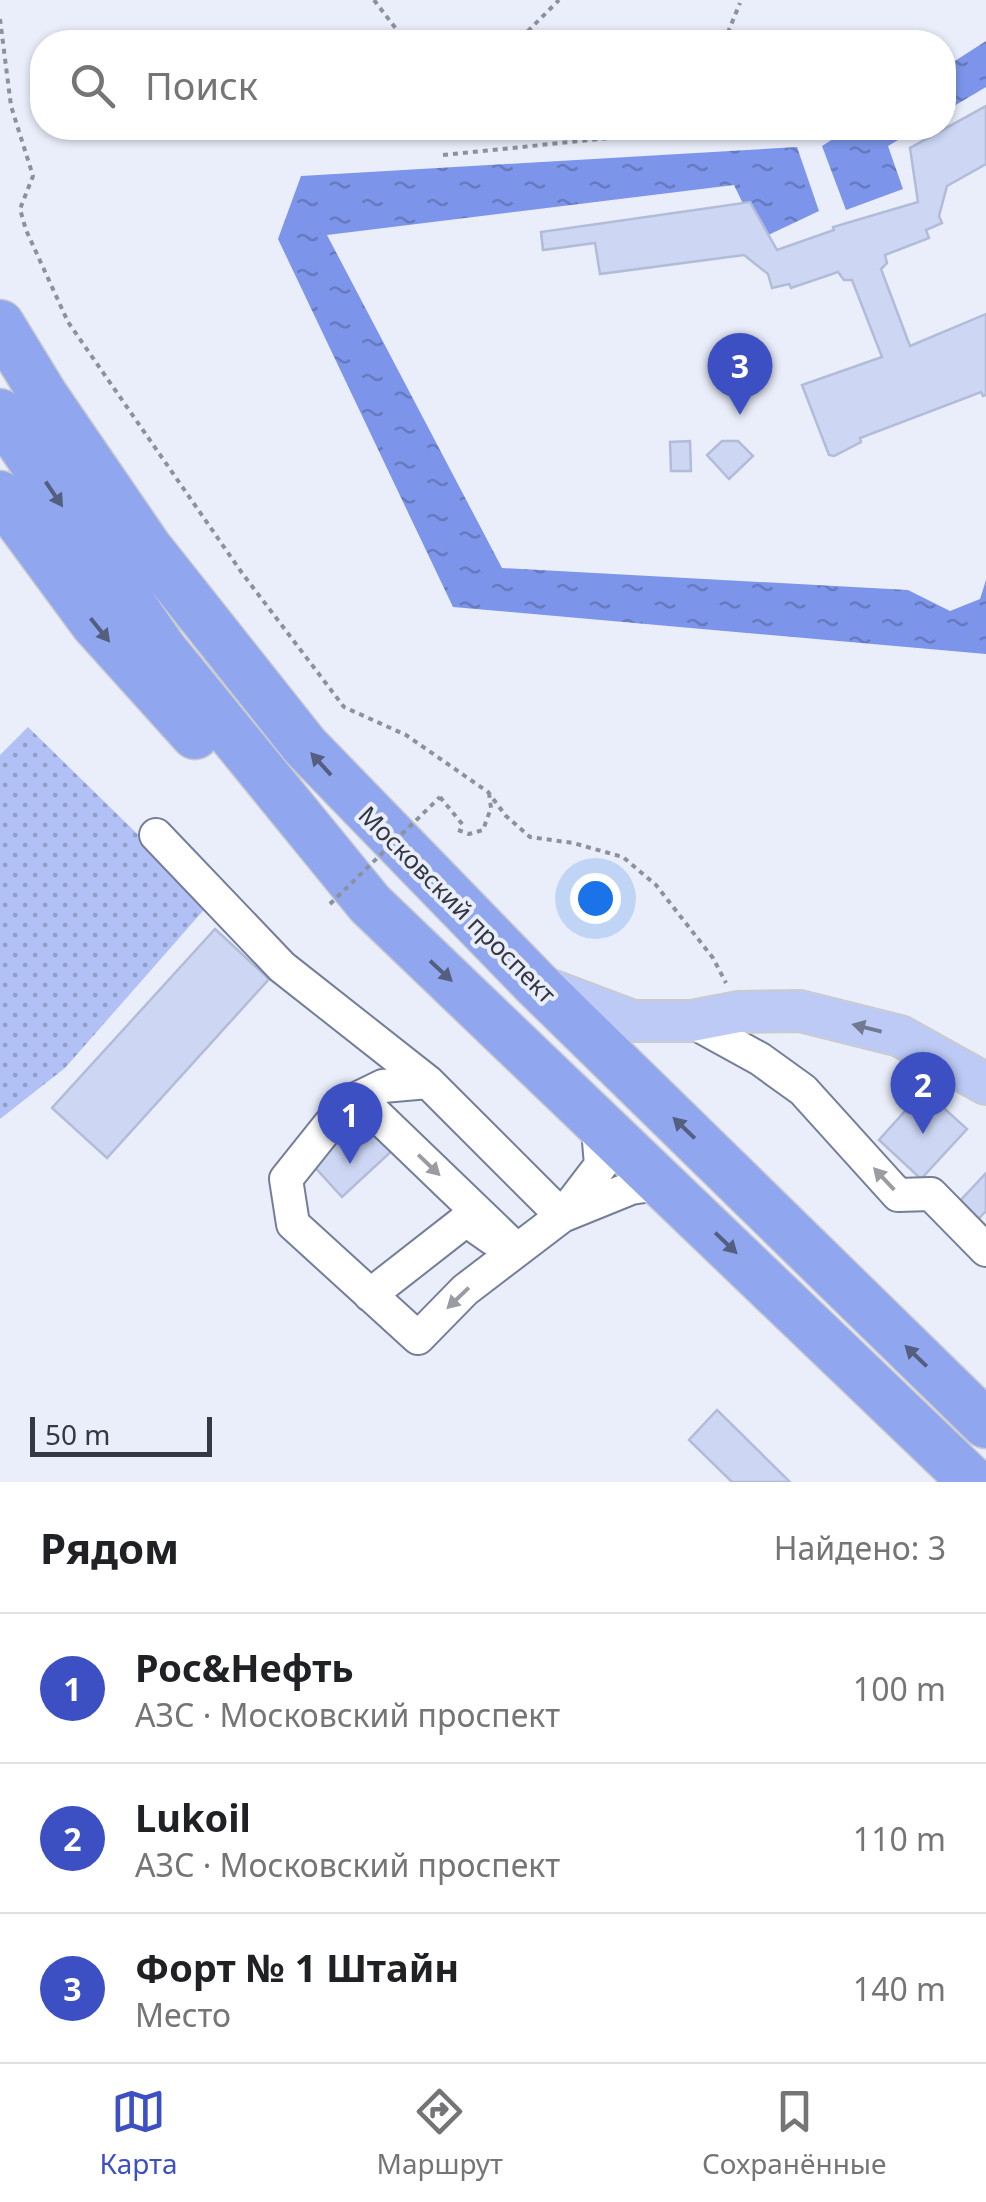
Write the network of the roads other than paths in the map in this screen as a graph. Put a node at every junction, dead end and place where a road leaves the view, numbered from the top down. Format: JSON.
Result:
{"nodes":[{"id":1,"x":0,"y":300,"type":"edge"},
{"id":2,"x":0,"y":324,"type":"edge"},
{"id":3,"x":44,"y":396,"type":"junction"},
{"id":4,"x":0,"y":413,"type":"edge"},
{"id":5,"x":0,"y":495,"type":"edge"},
{"id":6,"x":156,"y":835,"type":"dead end"},
{"id":7,"x":350,"y":904,"type":"junction"},
{"id":8,"x":536,"y":984,"type":"junction"},
{"id":9,"x":691,"y":1020,"type":"junction"},
{"id":10,"x":428,"y":1082,"type":"junction"},
{"id":11,"x":986,"y":1084,"type":"edge"},
{"id":12,"x":358,"y":1098,"type":"junction"},
{"id":13,"x":596,"y":1118,"type":"junction"},
{"id":14,"x":664,"y":1183,"type":"junction"},
{"id":15,"x":562,"y":1216,"type":"junction"},
{"id":16,"x":986,"y":1250,"type":"edge"},
{"id":17,"x":516,"y":1252,"type":"junction"},
{"id":18,"x":370,"y":1295,"type":"junction"},
{"id":19,"x":986,"y":1424,"type":"edge"},
{"id":20,"x":974,"y":1482,"type":"edge"}],
"edges":[{"from":1,"to":3,"type":"highway"},
{"from":2,"to":3,"type":"highway","name":"Московский проспект"},
{"from":8,"to":3,"type":"highway","name":"Московский проспект","one_way":true},
{"from":4,"to":7,"type":"highway","one_way":true},
{"from":5,"to":7,"type":"highway","one_way":true},
{"from":6,"to":10,"type":"lane"},
{"from":7,"to":13,"type":"highway","one_way":true},
{"from":8,"to":9,"type":"main road"},
{"from":19,"to":8,"type":"highway","name":"Московский проспект","one_way":true},
{"from":11,"to":9,"type":"main road","one_way":true},
{"from":16,"to":9,"type":"lane","one_way":true},
{"from":10,"to":12,"type":"lane"},
{"from":10,"to":15,"type":"lane"},
{"from":12,"to":17,"type":"lane","one_way":true},
{"from":12,"to":18,"type":"lane"},
{"from":13,"to":14,"type":"highway"},
{"from":13,"to":15,"type":"lane"},
{"from":14,"to":15,"type":"lane"},
{"from":14,"to":20,"type":"highway","one_way":true},
{"from":15,"to":17,"type":"lane"},
{"from":17,"to":18,"type":"lane"},
{"from":17,"to":18,"type":"lane","one_way":true}]}
